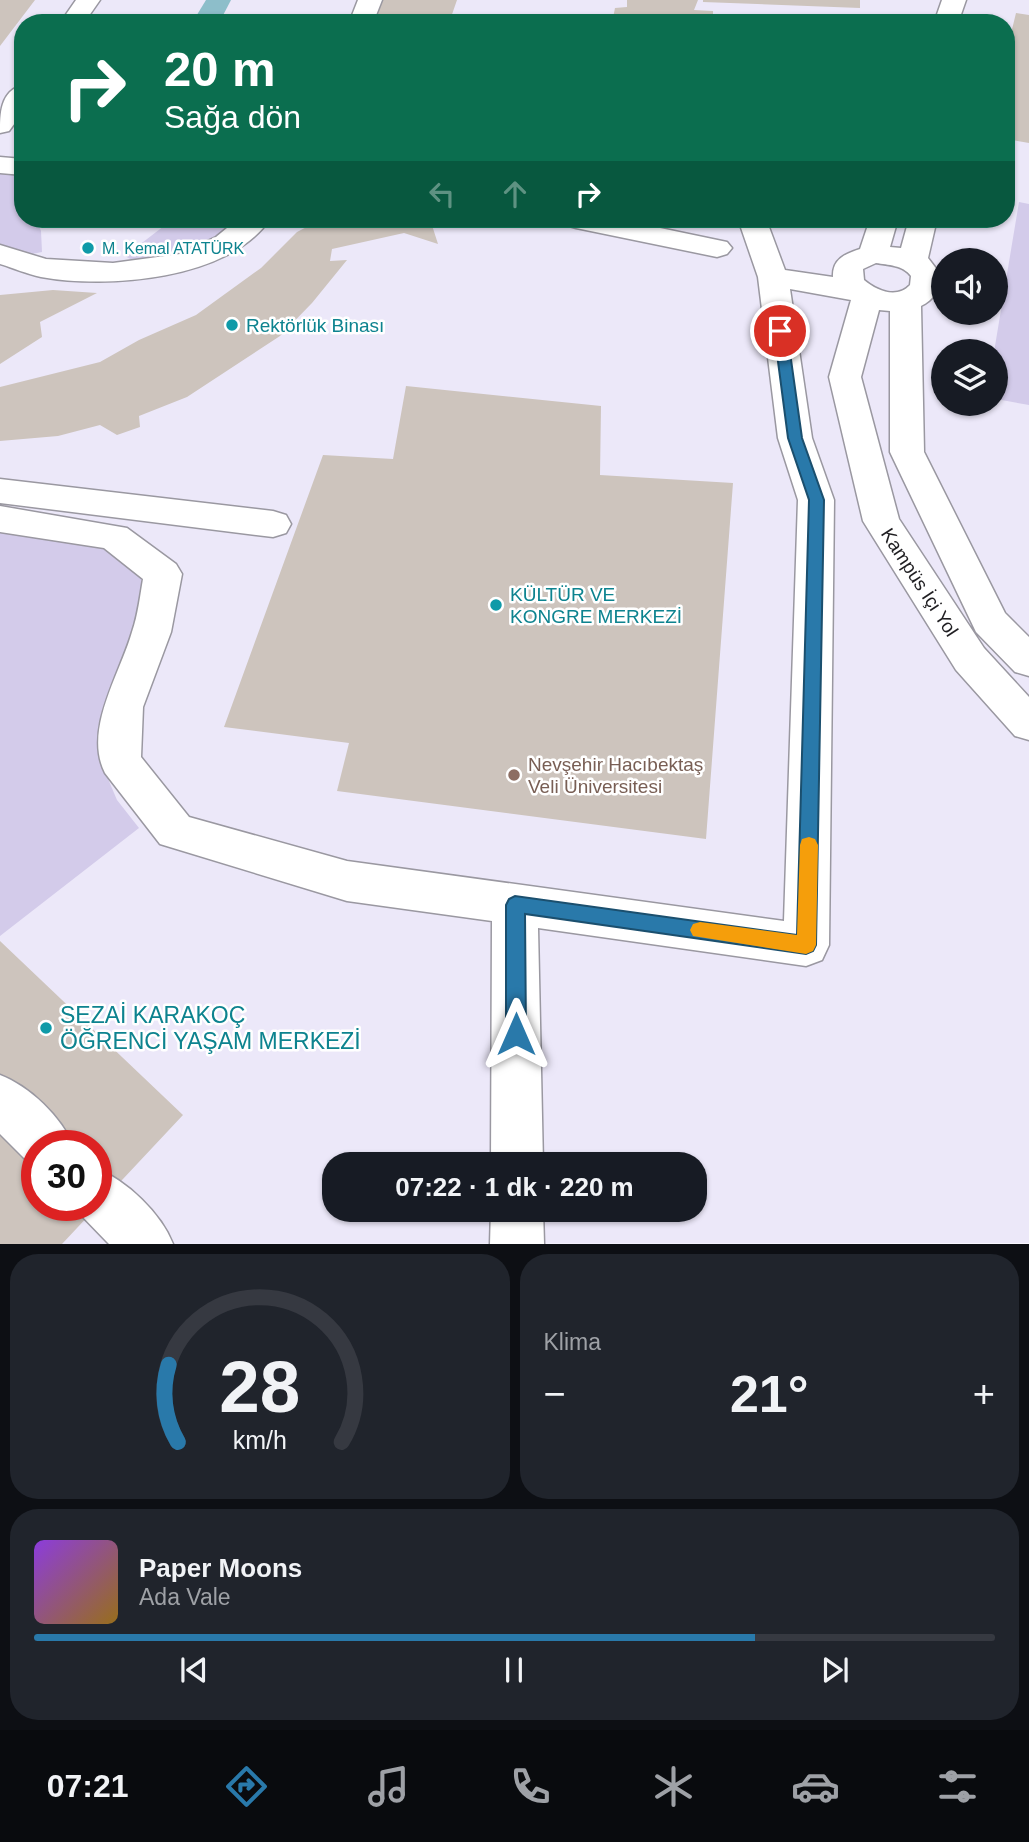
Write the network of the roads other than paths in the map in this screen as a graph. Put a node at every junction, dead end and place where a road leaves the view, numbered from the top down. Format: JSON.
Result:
{"nodes":[{"id":1,"x":14,"y":106,"type":"edge"},
{"id":2,"x":0,"y":125,"type":"edge"},
{"id":3,"x":245,"y":228,"type":"edge"},
{"id":4,"x":620,"y":228,"type":"edge"},
{"id":5,"x":755,"y":228,"type":"edge"},
{"id":6,"x":880,"y":228,"type":"edge"},
{"id":7,"x":921,"y":228,"type":"edge"},
{"id":8,"x":717,"y":248,"type":"dead end"},
{"id":9,"x":0,"y":254,"type":"edge"},
{"id":10,"x":912,"y":261,"type":"junction"},
{"id":11,"x":862,"y":275,"type":"junction"},
{"id":12,"x":773,"y":277,"type":"junction"},
{"id":13,"x":905,"y":300,"type":"junction"},
{"id":14,"x":0,"y":491,"type":"edge"},
{"id":15,"x":0,"y":519,"type":"edge"},
{"id":16,"x":273,"y":524,"type":"dead end"},
{"id":17,"x":1029,"y":661,"type":"edge"},
{"id":18,"x":1029,"y":724,"type":"edge"},
{"id":19,"x":515,"y":905,"type":"junction"},
{"id":20,"x":0,"y":1099,"type":"edge"},
{"id":21,"x":32,"y":1130,"type":"edge"},
{"id":22,"x":517,"y":1152,"type":"edge"},
{"id":23,"x":112,"y":1210,"type":"edge"},
{"id":24,"x":517,"y":1222,"type":"edge"},
{"id":25,"x":147,"y":1244,"type":"edge"},
{"id":26,"x":517,"y":1244,"type":"edge"}],
"edges":[{"from":1,"to":2,"type":"street"},
{"from":3,"to":9,"type":"street"},
{"from":4,"to":8,"type":"street"},
{"from":5,"to":12,"type":"street"},
{"from":6,"to":11,"type":"street","name":"Kampüs İçi Yol"},
{"from":7,"to":10,"type":"street"},
{"from":10,"to":11,"type":"street"},
{"from":10,"to":13,"type":"street"},
{"from":11,"to":12,"type":"street"},
{"from":11,"to":13,"type":"street"},
{"from":11,"to":18,"type":"street","name":"Kampüs İçi Yol"},
{"from":12,"to":19,"type":"street"},
{"from":13,"to":17,"type":"street","name":"Kampüs İçi Yol"},
{"from":14,"to":16,"type":"street"},
{"from":15,"to":19,"type":"street"},
{"from":19,"to":22,"type":"street"},
{"from":20,"to":21,"type":"street"},
{"from":23,"to":25,"type":"street"},
{"from":24,"to":26,"type":"street"}]}
